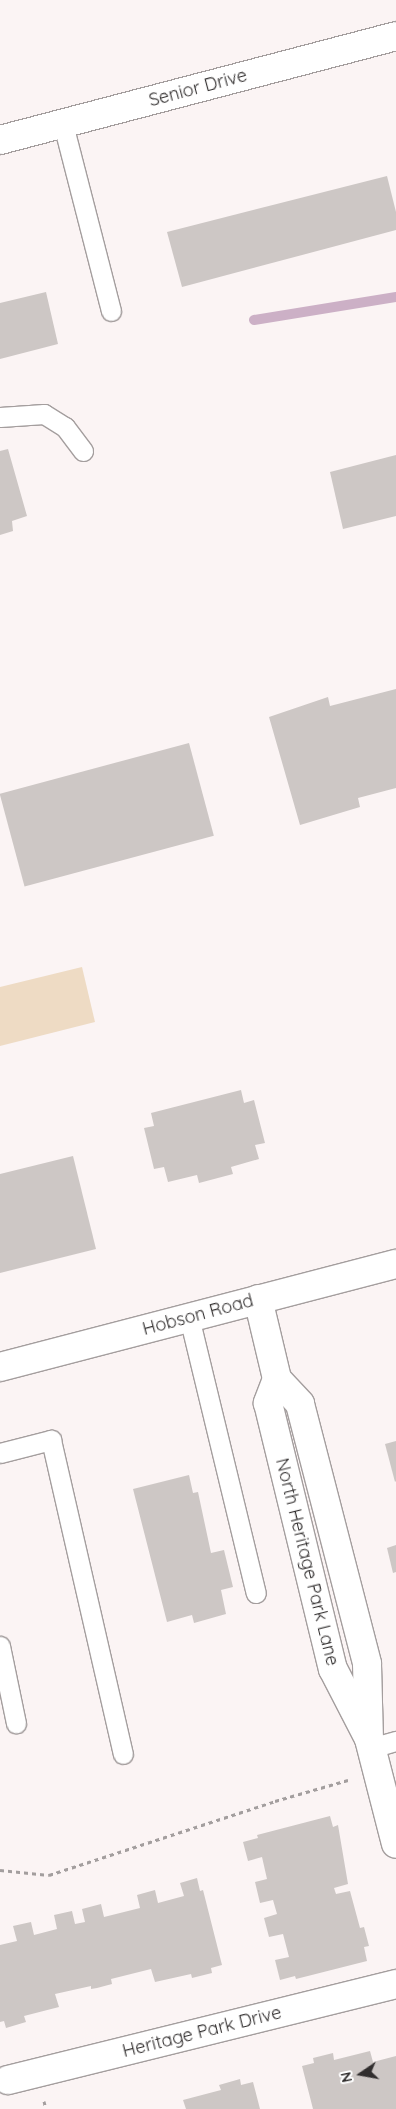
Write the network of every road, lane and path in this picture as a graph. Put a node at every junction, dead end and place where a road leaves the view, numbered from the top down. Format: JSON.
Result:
{"nodes":[{"id":1,"x":396,"y":36,"type":"edge"},
{"id":2,"x":63,"y":124,"type":"junction"},
{"id":3,"x":0,"y":140,"type":"edge"},
{"id":4,"x":111,"y":311,"type":"dead end"},
{"id":5,"x":0,"y":417,"type":"edge"},
{"id":6,"x":83,"y":451,"type":"dead end"},
{"id":7,"x":396,"y":1264,"type":"edge"},
{"id":8,"x":258,"y":1299,"type":"junction"},
{"id":9,"x":189,"y":1317,"type":"junction"},
{"id":10,"x":0,"y":1367,"type":"edge"},
{"id":11,"x":0,"y":1453,"type":"edge"},
{"id":12,"x":256,"y":1592,"type":"dead end"},
{"id":13,"x":0,"y":1646,"type":"edge"},
{"id":14,"x":16,"y":1723,"type":"dead end"},
{"id":15,"x":379,"y":1743,"type":"edge"},
{"id":16,"x":124,"y":1754,"type":"dead end"},
{"id":17,"x":378,"y":1773,"type":"junction"},
{"id":18,"x":396,"y":1844,"type":"edge"},
{"id":19,"x":0,"y":1870,"type":"edge"},
{"id":20,"x":396,"y":1984,"type":"edge"},
{"id":21,"x":8,"y":2080,"type":"dead end"}],
"edges":[{"from":1,"to":2,"type":"street","name":"Senior Drive"},
{"from":2,"to":3,"type":"street","name":"Senior Drive"},
{"from":2,"to":4,"type":"lane"},
{"from":5,"to":6,"type":"lane"},
{"from":7,"to":8,"type":"street","name":"Hobson Road"},
{"from":8,"to":9,"type":"street","name":"Hobson Road"},
{"from":8,"to":15,"type":"street","name":"North Heritage Park Lane"},
{"from":9,"to":10,"type":"street","name":"Hobson Road"},
{"from":9,"to":12,"type":"lane"},
{"from":11,"to":16,"type":"lane"},
{"from":13,"to":14,"type":"lane"},
{"from":15,"to":17,"type":"street","name":"North Heritage Park Lane"},
{"from":17,"to":18,"type":"street","name":"North Heritage Park Lane"},
{"from":17,"to":19,"type":"path"},
{"from":20,"to":21,"type":"street","name":"Heritage Park Drive"}]}
